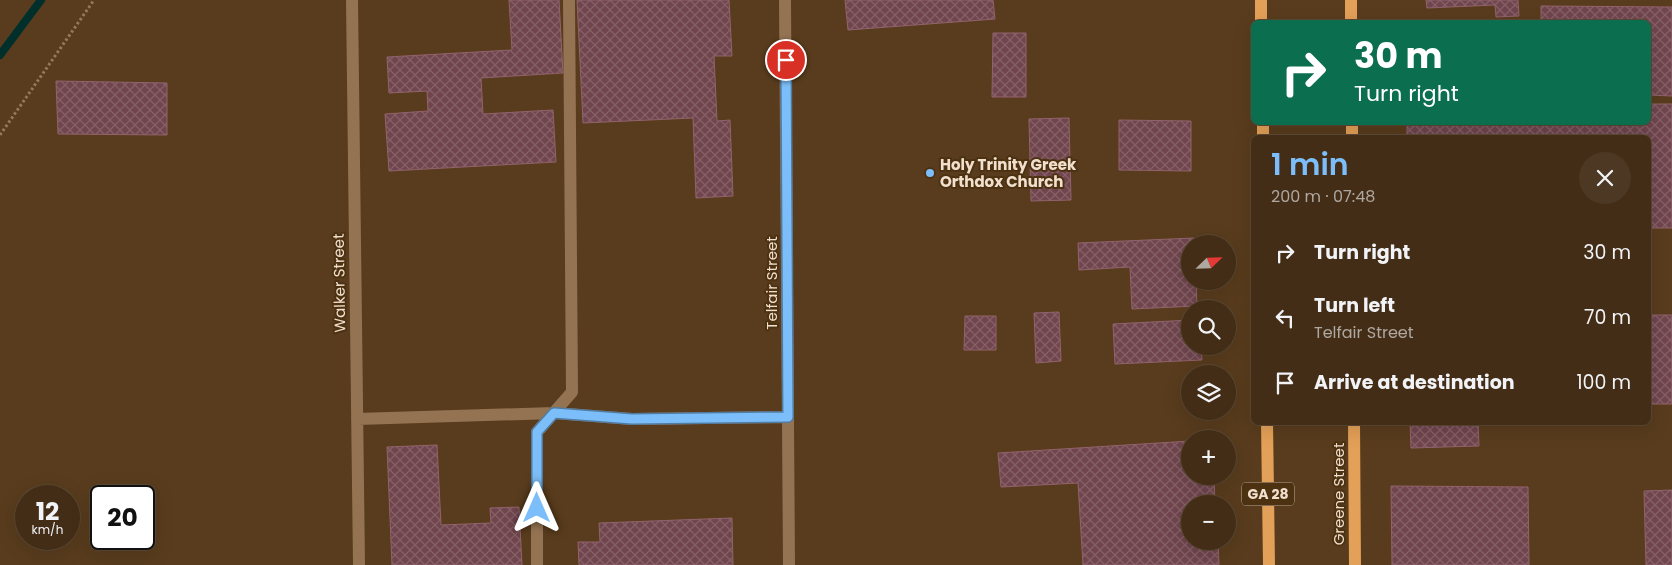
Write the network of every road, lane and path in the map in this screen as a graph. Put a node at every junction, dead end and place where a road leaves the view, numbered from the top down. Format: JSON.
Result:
{"nodes":[{"id":1,"x":94,"y":0,"type":"edge"},
{"id":2,"x":352,"y":0,"type":"edge"},
{"id":3,"x":569,"y":0,"type":"edge"},
{"id":4,"x":785,"y":0,"type":"edge"},
{"id":5,"x":1261,"y":0,"type":"edge"},
{"id":6,"x":1351,"y":0,"type":"edge"},
{"id":7,"x":1262,"y":20,"type":"edge"},
{"id":8,"x":1351,"y":20,"type":"edge"},
{"id":9,"x":0,"y":135,"type":"edge"},
{"id":10,"x":554,"y":413,"type":"junction"},
{"id":11,"x":788,"y":417,"type":"junction"},
{"id":12,"x":357,"y":419,"type":"junction"},
{"id":13,"x":1267,"y":425,"type":"edge"},
{"id":14,"x":1354,"y":425,"type":"edge"},
{"id":15,"x":360,"y":565,"type":"edge"},
{"id":16,"x":537,"y":565,"type":"edge"},
{"id":17,"x":789,"y":565,"type":"edge"},
{"id":18,"x":1269,"y":565,"type":"edge"},
{"id":19,"x":1355,"y":565,"type":"edge"}],
"edges":[{"from":1,"to":9,"type":"path"},
{"from":2,"to":12,"type":"street","name":"Walker Street"},
{"from":3,"to":10,"type":"street"},
{"from":4,"to":11,"type":"street","name":"Telfair Street"},
{"from":5,"to":7,"type":"main road"},
{"from":6,"to":8,"type":"main road"},
{"from":10,"to":11,"type":"street"},
{"from":10,"to":12,"type":"street"},
{"from":10,"to":16,"type":"street"},
{"from":11,"to":17,"type":"street","name":"Telfair Street"},
{"from":12,"to":15,"type":"street","name":"Walker Street"},
{"from":13,"to":18,"type":"main road","number":"GA 28"},
{"from":14,"to":19,"type":"main road","name":"Greene Street"}]}
